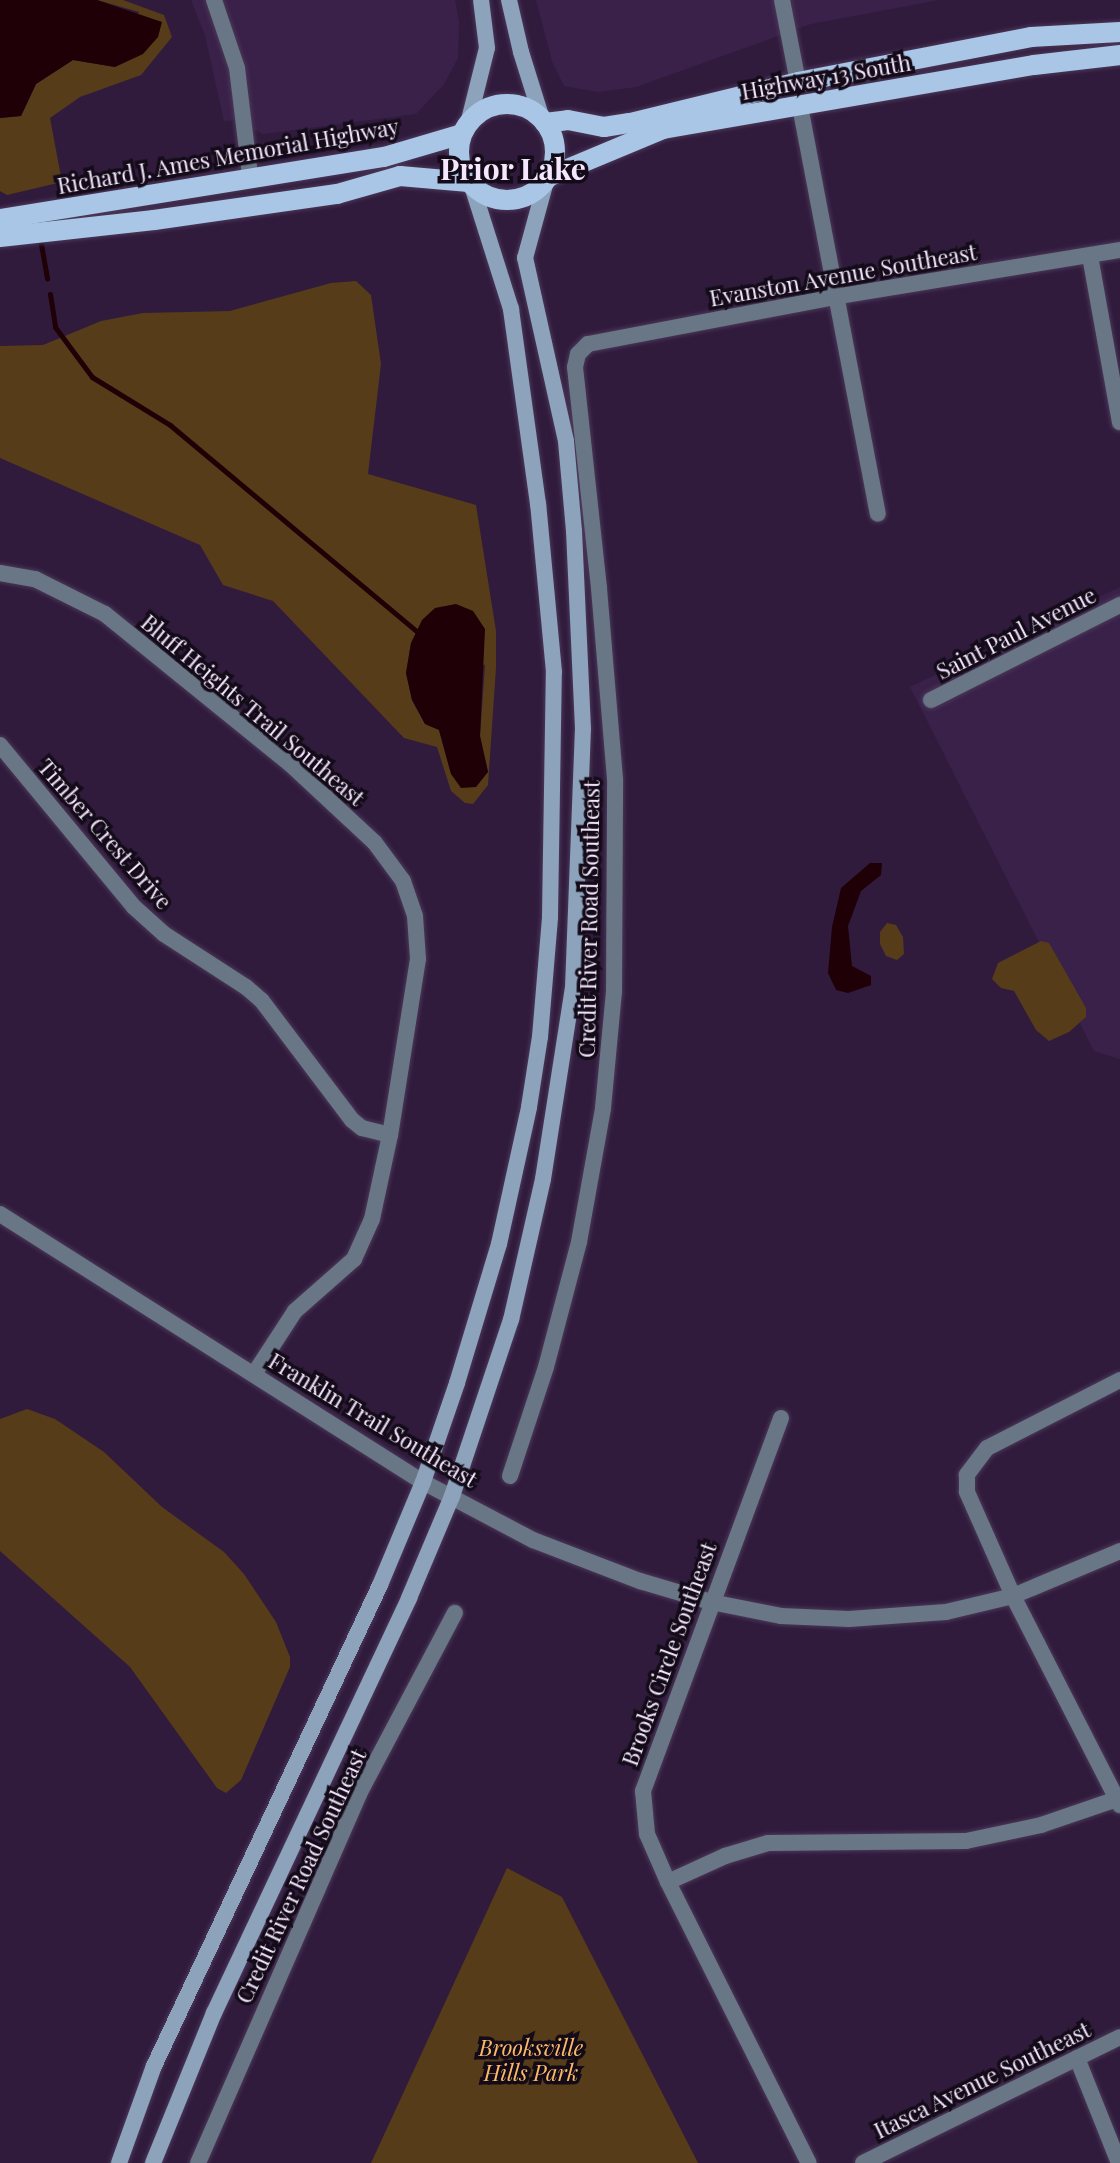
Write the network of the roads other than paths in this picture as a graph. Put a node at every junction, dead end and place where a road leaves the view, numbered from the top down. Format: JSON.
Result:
{"nodes":[{"id":1,"x":214,"y":0,"type":"edge"},
{"id":2,"x":481,"y":0,"type":"edge"},
{"id":3,"x":509,"y":0,"type":"edge"},
{"id":4,"x":782,"y":0,"type":"edge"},
{"id":5,"x":1120,"y":32,"type":"edge"},
{"id":6,"x":1120,"y":55,"type":"edge"},
{"id":7,"x":798,"y":82,"type":"junction"},
{"id":8,"x":800,"y":106,"type":"junction"},
{"id":9,"x":543,"y":121,"type":"junction"},
{"id":10,"x":465,"y":129,"type":"junction"},
{"id":11,"x":250,"y":176,"type":"junction"},
{"id":12,"x":547,"y":179,"type":"junction"},
{"id":13,"x":470,"y":184,"type":"junction"},
{"id":14,"x":0,"y":219,"type":"edge"},
{"id":15,"x":0,"y":237,"type":"edge"},
{"id":16,"x":1120,"y":250,"type":"edge"},
{"id":17,"x":1090,"y":256,"type":"junction"},
{"id":18,"x":839,"y":296,"type":"junction"},
{"id":19,"x":578,"y":354,"type":"joint"},
{"id":20,"x":1120,"y":422,"type":"edge"},
{"id":21,"x":878,"y":514,"type":"dead end"},
{"id":22,"x":0,"y":573,"type":"edge"},
{"id":23,"x":1120,"y":605,"type":"edge"},
{"id":24,"x":931,"y":700,"type":"dead end"},
{"id":25,"x":0,"y":745,"type":"edge"},
{"id":26,"x":390,"y":1135,"type":"junction"},
{"id":27,"x":0,"y":1214,"type":"edge"},
{"id":28,"x":254,"y":1374,"type":"junction"},
{"id":29,"x":1120,"y":1380,"type":"edge"},
{"id":30,"x":781,"y":1418,"type":"dead end"},
{"id":31,"x":510,"y":1476,"type":"dead end"},
{"id":32,"x":423,"y":1482,"type":"junction"},
{"id":33,"x":452,"y":1496,"type":"junction"},
{"id":34,"x":1120,"y":1551,"type":"edge"},
{"id":35,"x":1013,"y":1596,"type":"junction"},
{"id":36,"x":711,"y":1602,"type":"junction"},
{"id":37,"x":455,"y":1613,"type":"dead end"},
{"id":38,"x":1118,"y":1802,"type":"edge"},
{"id":39,"x":668,"y":1882,"type":"junction"},
{"id":40,"x":1120,"y":2037,"type":"edge"},
{"id":41,"x":1077,"y":2058,"type":"junction"},
{"id":42,"x":119,"y":2163,"type":"edge"},
{"id":43,"x":153,"y":2163,"type":"edge"},
{"id":44,"x":198,"y":2163,"type":"edge"},
{"id":45,"x":809,"y":2163,"type":"edge"},
{"id":46,"x":863,"y":2163,"type":"edge"},
{"id":47,"x":1119,"y":2163,"type":"edge"}],
"edges":[{"from":1,"to":11,"type":"street"},
{"from":2,"to":10,"type":"main road"},
{"from":3,"to":9,"type":"main road"},
{"from":4,"to":7,"type":"street"},
{"from":5,"to":7,"type":"main road","name":"Highway 13 South"},
{"from":6,"to":8,"type":"main road","name":"Highway 13 South"},
{"from":7,"to":9,"type":"main road","name":"Highway 13 South"},
{"from":8,"to":12,"type":"main road","name":"Highway 13 South"},
{"from":8,"to":18,"type":"street"},
{"from":9,"to":10,"type":"main road"},
{"from":9,"to":12,"type":"main road"},
{"from":10,"to":11,"type":"main road","name":"Richard J. Ames Memorial Highway"},
{"from":10,"to":13,"type":"main road"},
{"from":11,"to":14,"type":"main road","name":"Richard J. Ames Memorial Highway"},
{"from":12,"to":13,"type":"main road"},
{"from":12,"to":33,"type":"main road"},
{"from":13,"to":15,"type":"main road","name":"Richard J. Ames Memorial Highway"},
{"from":13,"to":32,"type":"main road"},
{"from":16,"to":17,"type":"street","name":"Evanston Avenue Southeast"},
{"from":17,"to":18,"type":"street","name":"Evanston Avenue Southeast"},
{"from":17,"to":20,"type":"street"},
{"from":18,"to":19,"type":"street","name":"Evanston Avenue Southeast"},
{"from":18,"to":21,"type":"street"},
{"from":19,"to":31,"type":"street","name":"Credit River Road Southeast"},
{"from":22,"to":26,"type":"street","name":"Bluff Heights Trail Southeast"},
{"from":23,"to":24,"type":"street","name":"Saint Paul Avenue"},
{"from":25,"to":26,"type":"street","name":"Timber Crest Drive"},
{"from":26,"to":28,"type":"street","name":"Bluff Heights Trail Southeast"},
{"from":27,"to":28,"type":"street","name":"Franklin Trail Southeast"},
{"from":28,"to":32,"type":"street","name":"Franklin Trail Southeast"},
{"from":29,"to":35,"type":"street"},
{"from":30,"to":36,"type":"street","name":"Brooks Circle Southeast"},
{"from":32,"to":33,"type":"street","name":"Franklin Trail Southeast"},
{"from":32,"to":42,"type":"main road"},
{"from":33,"to":36,"type":"street","name":"Franklin Trail Southeast"},
{"from":33,"to":43,"type":"main road"},
{"from":34,"to":35,"type":"street","name":"Franklin Trail Southeast"},
{"from":35,"to":36,"type":"street","name":"Franklin Trail Southeast"},
{"from":35,"to":38,"type":"street"},
{"from":36,"to":39,"type":"street","name":"Brooks Circle Southeast"},
{"from":37,"to":44,"type":"street","name":"Credit River Road Southeast"},
{"from":38,"to":39,"type":"street"},
{"from":39,"to":45,"type":"street","name":"Brooks Circle Southeast"},
{"from":40,"to":41,"type":"street","name":"Itasca Avenue Southeast"},
{"from":41,"to":46,"type":"street","name":"Itasca Avenue Southeast"},
{"from":41,"to":47,"type":"street"}]}
